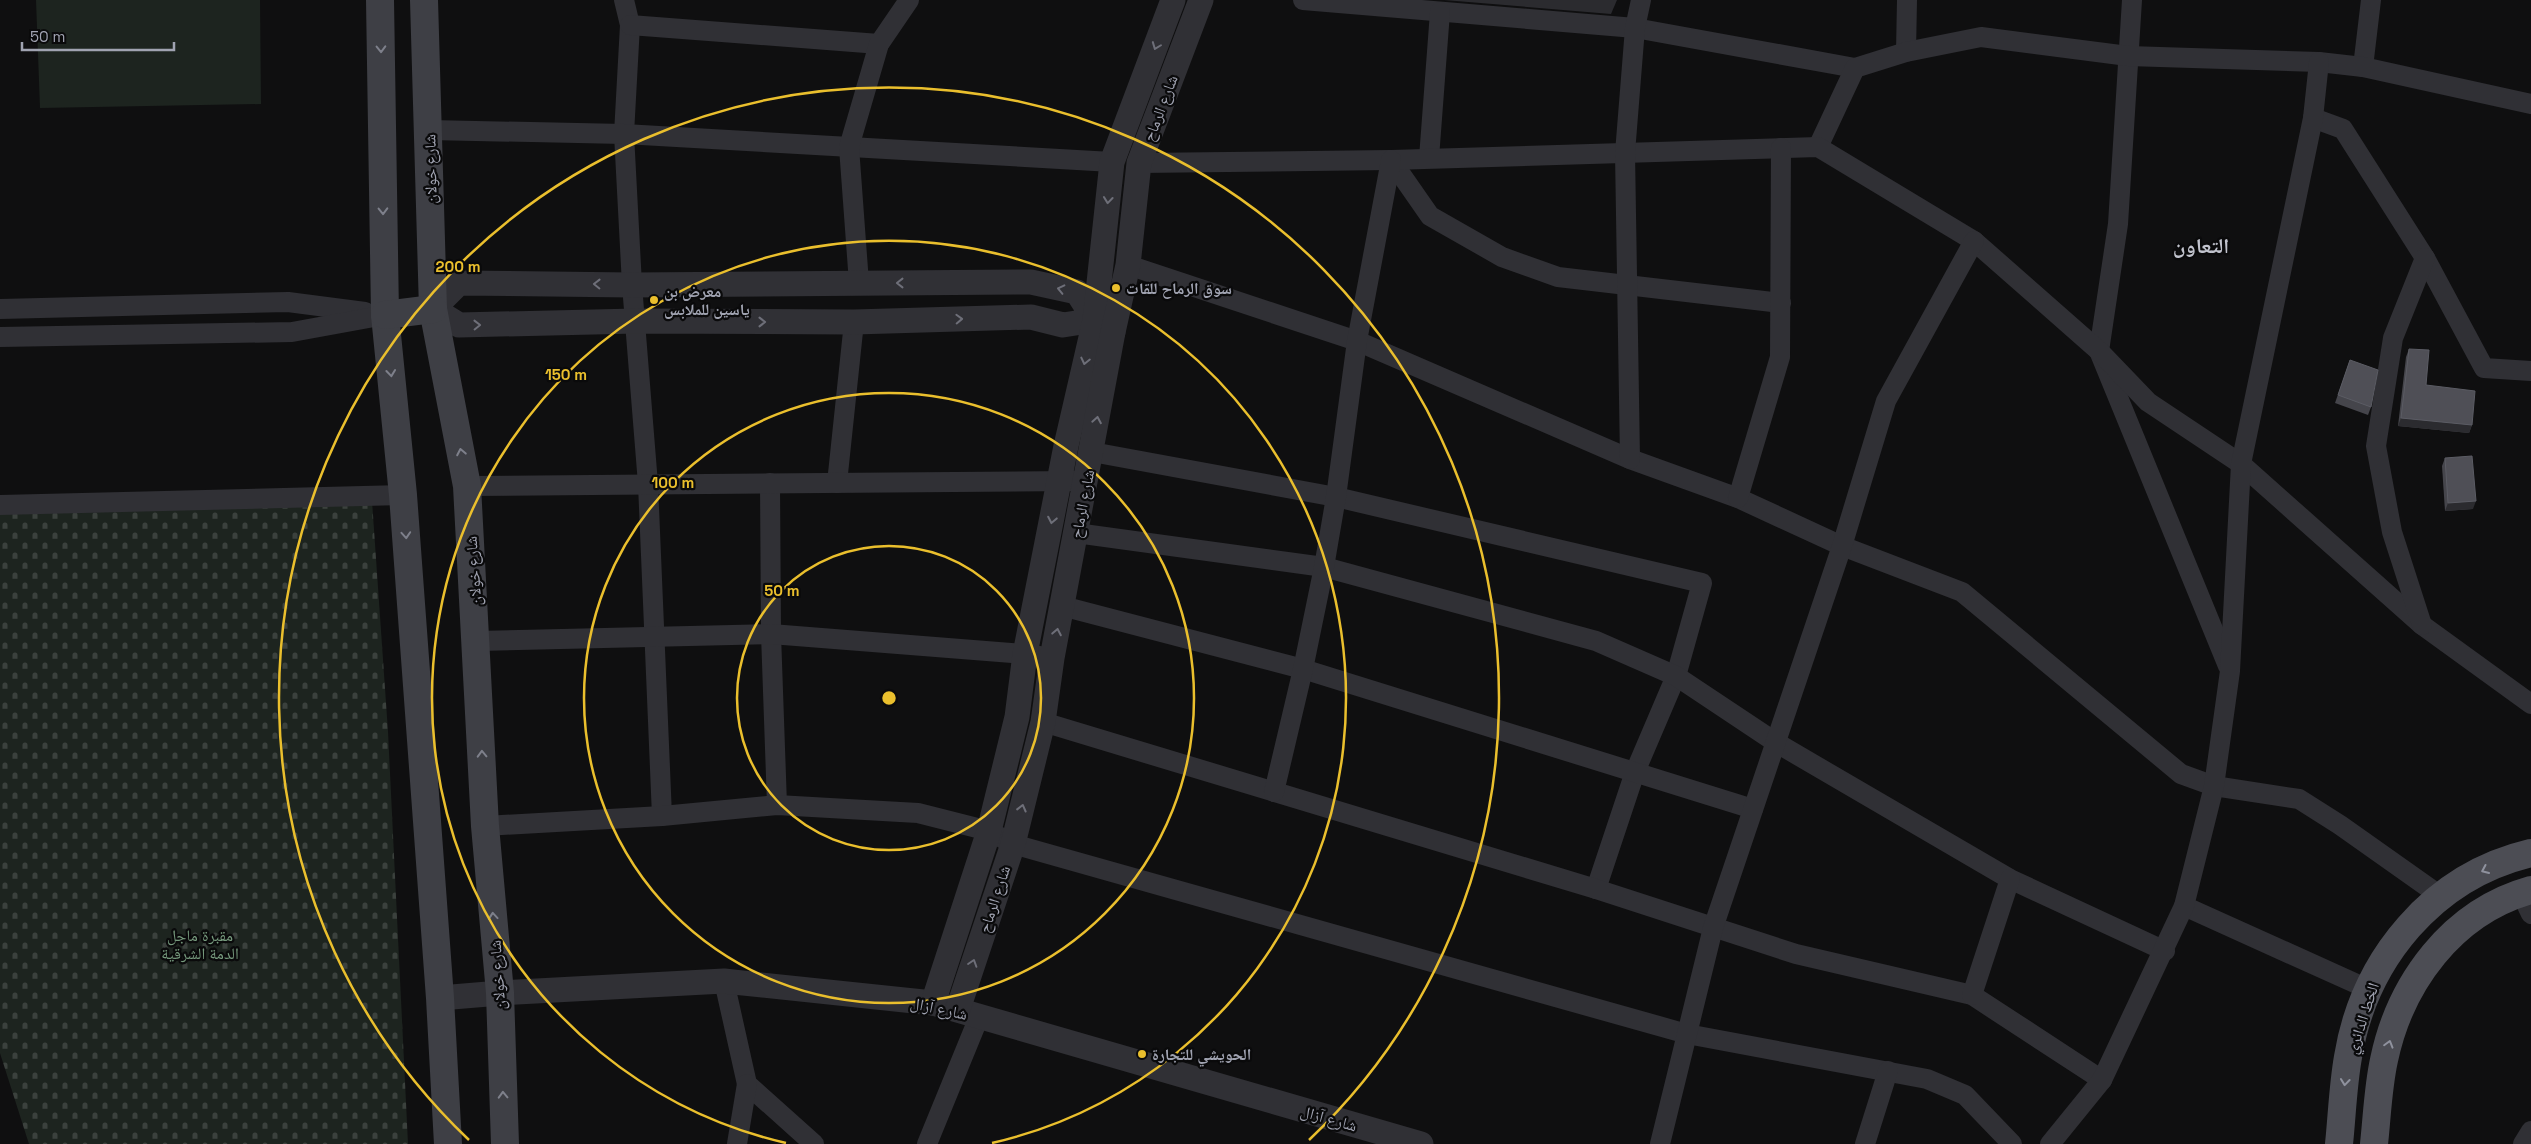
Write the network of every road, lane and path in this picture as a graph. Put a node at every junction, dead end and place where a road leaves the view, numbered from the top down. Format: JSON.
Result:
{"nodes":[{"id":1,"x":380,"y":0,"type":"edge"},
{"id":2,"x":424,"y":0,"type":"edge"},
{"id":3,"x":624,"y":0,"type":"edge"},
{"id":4,"x":909,"y":0,"type":"edge"},
{"id":5,"x":1173,"y":0,"type":"edge"},
{"id":6,"x":1201,"y":0,"type":"edge"},
{"id":7,"x":1303,"y":0,"type":"edge"},
{"id":8,"x":1641,"y":0,"type":"edge"},
{"id":9,"x":1907,"y":0,"type":"edge"},
{"id":10,"x":2132,"y":0,"type":"edge"},
{"id":11,"x":2371,"y":0,"type":"edge"},
{"id":12,"x":1440,"y":12,"type":"junction"},
{"id":13,"x":630,"y":25,"type":"junction"},
{"id":14,"x":1635,"y":28,"type":"junction"},
{"id":15,"x":879,"y":44,"type":"junction"},
{"id":16,"x":1906,"y":52,"type":"junction"},
{"id":17,"x":2128,"y":56,"type":"junction"},
{"id":18,"x":2319,"y":62,"type":"junction"},
{"id":19,"x":2363,"y":67,"type":"junction"},
{"id":20,"x":1855,"y":68,"type":"junction"},
{"id":21,"x":2531,"y":104,"type":"edge"},
{"id":22,"x":2313,"y":118,"type":"junction"},
{"id":23,"x":429,"y":130,"type":"junction"},
{"id":24,"x":624,"y":134,"type":"junction"},
{"id":25,"x":849,"y":147,"type":"junction"},
{"id":26,"x":1818,"y":147,"type":"junction"},
{"id":27,"x":1781,"y":148,"type":"junction"},
{"id":28,"x":1625,"y":153,"type":"junction"},
{"id":29,"x":1429,"y":158,"type":"junction"},
{"id":30,"x":1391,"y":160,"type":"junction"},
{"id":31,"x":1112,"y":162,"type":"junction"},
{"id":32,"x":1139,"y":163,"type":"junction"},
{"id":33,"x":1974,"y":241,"type":"junction"},
{"id":34,"x":2425,"y":258,"type":"junction"},
{"id":35,"x":1128,"y":265,"type":"junction"},
{"id":36,"x":859,"y":283,"type":"junction"},
{"id":37,"x":632,"y":285,"type":"junction"},
{"id":38,"x":1627,"y":287,"type":"junction"},
{"id":39,"x":1780,"y":304,"type":"junction"},
{"id":40,"x":0,"y":308,"type":"edge"},
{"id":41,"x":433,"y":309,"type":"junction"},
{"id":42,"x":385,"y":315,"type":"junction"},
{"id":43,"x":636,"y":321,"type":"junction"},
{"id":44,"x":854,"y":322,"type":"junction"},
{"id":45,"x":1104,"y":326,"type":"junction"},
{"id":46,"x":0,"y":337,"type":"edge"},
{"id":47,"x":1357,"y":341,"type":"junction"},
{"id":48,"x":2099,"y":351,"type":"junction"},
{"id":49,"x":2531,"y":371,"type":"edge"},
{"id":50,"x":1092,"y":452,"type":"junction"},
{"id":51,"x":1630,"y":459,"type":"junction"},
{"id":52,"x":2241,"y":464,"type":"junction"},
{"id":53,"x":1059,"y":481,"type":"junction"},
{"id":54,"x":1086,"y":481,"type":"junction"},
{"id":55,"x":770,"y":483,"type":"junction"},
{"id":56,"x":837,"y":483,"type":"junction"},
{"id":57,"x":648,"y":484,"type":"junction"},
{"id":58,"x":468,"y":486,"type":"junction"},
{"id":59,"x":404,"y":496,"type":"junction"},
{"id":60,"x":1336,"y":497,"type":"junction"},
{"id":61,"x":1738,"y":498,"type":"junction"},
{"id":62,"x":0,"y":505,"type":"edge"},
{"id":63,"x":1076,"y":533,"type":"junction"},
{"id":64,"x":1842,"y":546,"type":"junction"},
{"id":65,"x":1324,"y":567,"type":"junction"},
{"id":66,"x":1062,"y":606,"type":"junction"},
{"id":67,"x":2422,"y":625,"type":"junction"},
{"id":68,"x":771,"y":634,"type":"junction"},
{"id":69,"x":654,"y":635,"type":"junction"},
{"id":70,"x":477,"y":641,"type":"junction"},
{"id":71,"x":1025,"y":654,"type":"junction"},
{"id":72,"x":1052,"y":658,"type":"junction"},
{"id":73,"x":1303,"y":669,"type":"junction"},
{"id":74,"x":2230,"y":671,"type":"junction"},
{"id":75,"x":1676,"y":676,"type":"junction"},
{"id":76,"x":2531,"y":704,"type":"edge"},
{"id":77,"x":1043,"y":722,"type":"junction"},
{"id":78,"x":1775,"y":742,"type":"junction"},
{"id":79,"x":1636,"y":772,"type":"junction"},
{"id":80,"x":2214,"y":786,"type":"junction"},
{"id":81,"x":1274,"y":792,"type":"junction"},
{"id":82,"x":777,"y":806,"type":"junction"},
{"id":83,"x":1753,"y":809,"type":"junction"},
{"id":84,"x":662,"y":816,"type":"junction"},
{"id":85,"x":485,"y":826,"type":"junction"},
{"id":86,"x":989,"y":831,"type":"junction"},
{"id":87,"x":1013,"y":844,"type":"junction"},
{"id":88,"x":2531,"y":853,"type":"edge"},
{"id":89,"x":2010,"y":879,"type":"junction"},
{"id":90,"x":1596,"y":889,"type":"junction"},
{"id":91,"x":2440,"y":895,"type":"junction"},
{"id":92,"x":2528,"y":899,"type":"edge"},
{"id":93,"x":2184,"y":906,"type":"junction"},
{"id":94,"x":1713,"y":928,"type":"junction"},
{"id":95,"x":2164,"y":951,"type":"junction"},
{"id":96,"x":724,"y":981,"type":"junction"},
{"id":97,"x":2368,"y":989,"type":"junction"},
{"id":98,"x":500,"y":993,"type":"junction"},
{"id":99,"x":1972,"y":994,"type":"junction"},
{"id":100,"x":440,"y":998,"type":"junction"},
{"id":101,"x":932,"y":1003,"type":"junction"},
{"id":102,"x":968,"y":1013,"type":"junction"},
{"id":103,"x":1687,"y":1034,"type":"junction"},
{"id":104,"x":1888,"y":1071,"type":"junction"},
{"id":105,"x":2102,"y":1080,"type":"junction"},
{"id":106,"x":747,"y":1084,"type":"junction"},
{"id":107,"x":2531,"y":1131,"type":"edge"},
{"id":108,"x":1412,"y":1143,"type":"edge"},
{"id":109,"x":448,"y":1144,"type":"edge"},
{"id":110,"x":505,"y":1144,"type":"edge"},
{"id":111,"x":737,"y":1144,"type":"edge"},
{"id":112,"x":814,"y":1144,"type":"edge"},
{"id":113,"x":927,"y":1144,"type":"edge"},
{"id":114,"x":1660,"y":1144,"type":"edge"},
{"id":115,"x":1865,"y":1144,"type":"edge"},
{"id":116,"x":2012,"y":1144,"type":"edge"},
{"id":117,"x":2050,"y":1144,"type":"edge"},
{"id":118,"x":2339,"y":1144,"type":"edge"},
{"id":119,"x":2374,"y":1144,"type":"edge"},
{"id":120,"x":2523,"y":1144,"type":"edge"}],
"edges":[{"from":1,"to":42,"type":"main road","one_way":true},
{"from":2,"to":23,"type":"main road","name":"شارع خولان"},
{"from":3,"to":13,"type":"street"},
{"from":4,"to":15,"type":"street"},
{"from":5,"to":31,"type":"street","name":"شارع الرماح","one_way":true},
{"from":6,"to":32,"type":"street","name":"شارع الرماح"},
{"from":7,"to":12,"type":"street"},
{"from":8,"to":14,"type":"street"},
{"from":9,"to":16,"type":"street"},
{"from":10,"to":17,"type":"street"},
{"from":11,"to":19,"type":"street"},
{"from":12,"to":14,"type":"street"},
{"from":12,"to":29,"type":"street"},
{"from":13,"to":15,"type":"street"},
{"from":13,"to":24,"type":"street"},
{"from":14,"to":20,"type":"street"},
{"from":14,"to":28,"type":"street"},
{"from":15,"to":25,"type":"street"},
{"from":16,"to":17,"type":"street"},
{"from":16,"to":20,"type":"street"},
{"from":17,"to":18,"type":"street"},
{"from":17,"to":48,"type":"street"},
{"from":18,"to":19,"type":"street"},
{"from":18,"to":22,"type":"street"},
{"from":19,"to":21,"type":"street"},
{"from":20,"to":26,"type":"street"},
{"from":22,"to":34,"type":"street"},
{"from":22,"to":52,"type":"street"},
{"from":23,"to":24,"type":"street"},
{"from":23,"to":41,"type":"main road","name":"شارع خولان"},
{"from":24,"to":25,"type":"street"},
{"from":24,"to":37,"type":"street"},
{"from":25,"to":31,"type":"street"},
{"from":25,"to":36,"type":"street"},
{"from":26,"to":27,"type":"street"},
{"from":26,"to":33,"type":"street"},
{"from":27,"to":28,"type":"street"},
{"from":27,"to":39,"type":"street"},
{"from":28,"to":29,"type":"street"},
{"from":28,"to":38,"type":"street"},
{"from":29,"to":30,"type":"street"},
{"from":30,"to":32,"type":"street"},
{"from":30,"to":38,"type":"street"},
{"from":30,"to":47,"type":"street"},
{"from":31,"to":32,"type":"street"},
{"from":31,"to":45,"type":"street","name":"شارع الرماح","one_way":true},
{"from":32,"to":35,"type":"street","name":"شارع الرماح"},
{"from":33,"to":48,"type":"street"},
{"from":33,"to":64,"type":"street"},
{"from":34,"to":49,"type":"street"},
{"from":34,"to":67,"type":"street"},
{"from":35,"to":45,"type":"street","name":"شارع الرماح"},
{"from":35,"to":47,"type":"street"},
{"from":36,"to":37,"type":"street"},
{"from":45,"to":36,"type":"street","one_way":true},
{"from":37,"to":41,"type":"street","one_way":true},
{"from":37,"to":43,"type":"street"},
{"from":38,"to":39,"type":"street"},
{"from":38,"to":51,"type":"street"},
{"from":39,"to":61,"type":"street"},
{"from":40,"to":42,"type":"street"},
{"from":41,"to":42,"type":"main road"},
{"from":41,"to":43,"type":"street","one_way":true},
{"from":58,"to":41,"type":"main road","name":"شارع خولان","one_way":true},
{"from":42,"to":46,"type":"street"},
{"from":42,"to":59,"type":"main road","one_way":true},
{"from":43,"to":44,"type":"street","one_way":true},
{"from":43,"to":57,"type":"street"},
{"from":44,"to":45,"type":"street","one_way":true},
{"from":44,"to":56,"type":"street"},
{"from":50,"to":45,"type":"street","name":"شارع الرماح","one_way":true},
{"from":45,"to":53,"type":"street","name":"شارع الرماح","one_way":true},
{"from":47,"to":51,"type":"street"},
{"from":47,"to":60,"type":"street"},
{"from":48,"to":52,"type":"street"},
{"from":48,"to":74,"type":"street"},
{"from":50,"to":54,"type":"street","name":"شارع الرماح"},
{"from":50,"to":60,"type":"street"},
{"from":51,"to":61,"type":"street"},
{"from":52,"to":67,"type":"street"},
{"from":52,"to":74,"type":"street"},
{"from":53,"to":54,"type":"street"},
{"from":53,"to":56,"type":"street"},
{"from":53,"to":71,"type":"street","name":"شارع الرماح","one_way":true},
{"from":54,"to":63,"type":"street","name":"شارع الرماح"},
{"from":55,"to":56,"type":"street"},
{"from":55,"to":57,"type":"street"},
{"from":55,"to":68,"type":"street"},
{"from":57,"to":58,"type":"street"},
{"from":57,"to":69,"type":"street"},
{"from":58,"to":70,"type":"main road","name":"شارع خولان"},
{"from":59,"to":62,"type":"street"},
{"from":59,"to":100,"type":"main road","one_way":true},
{"from":60,"to":65,"type":"street"},
{"from":60,"to":75,"type":"street"},
{"from":61,"to":64,"type":"street"},
{"from":63,"to":65,"type":"street"},
{"from":63,"to":66,"type":"street","name":"شارع الرماح"},
{"from":64,"to":78,"type":"street"},
{"from":64,"to":80,"type":"street"},
{"from":65,"to":73,"type":"street"},
{"from":65,"to":75,"type":"street"},
{"from":72,"to":66,"type":"street","name":"شارع الرماح","one_way":true},
{"from":66,"to":73,"type":"street"},
{"from":67,"to":76,"type":"street"},
{"from":68,"to":69,"type":"street"},
{"from":68,"to":71,"type":"street"},
{"from":68,"to":82,"type":"street"},
{"from":69,"to":70,"type":"street"},
{"from":69,"to":84,"type":"street"},
{"from":85,"to":70,"type":"main road","name":"شارع خولان","one_way":true},
{"from":71,"to":72,"type":"street"},
{"from":71,"to":86,"type":"street","name":"شارع الرماح"},
{"from":72,"to":77,"type":"street","name":"شارع الرماح"},
{"from":73,"to":79,"type":"street"},
{"from":73,"to":81,"type":"street"},
{"from":74,"to":80,"type":"street"},
{"from":75,"to":78,"type":"street"},
{"from":75,"to":79,"type":"street"},
{"from":77,"to":81,"type":"street"},
{"from":87,"to":77,"type":"street","name":"شارع الرماح","one_way":true},
{"from":78,"to":83,"type":"street"},
{"from":78,"to":89,"type":"street"},
{"from":79,"to":83,"type":"street"},
{"from":79,"to":90,"type":"street"},
{"from":80,"to":91,"type":"street"},
{"from":80,"to":93,"type":"street"},
{"from":81,"to":90,"type":"street"},
{"from":82,"to":84,"type":"street"},
{"from":82,"to":86,"type":"street"},
{"from":83,"to":94,"type":"street"},
{"from":84,"to":85,"type":"street"},
{"from":98,"to":85,"type":"main road","name":"شارع خولان","one_way":true},
{"from":86,"to":87,"type":"street"},
{"from":86,"to":101,"type":"street","name":"شارع الرماح"},
{"from":102,"to":87,"type":"street","name":"شارع الرماح","one_way":true},
{"from":87,"to":103,"type":"street"},
{"from":88,"to":91,"type":"main road","name":"الخط الدائري","one_way":true},
{"from":89,"to":95,"type":"street"},
{"from":89,"to":99,"type":"street"},
{"from":90,"to":94,"type":"street"},
{"from":91,"to":97,"type":"main road","name":"الخط الدائري"},
{"from":119,"to":92,"type":"main road","one_way":true},
{"from":93,"to":95,"type":"street"},
{"from":93,"to":97,"type":"street"},
{"from":94,"to":99,"type":"street"},
{"from":94,"to":103,"type":"street"},
{"from":95,"to":105,"type":"street"},
{"from":96,"to":98,"type":"street","name":"شارع آزال"},
{"from":96,"to":101,"type":"street","name":"شارع آزال"},
{"from":96,"to":106,"type":"street"},
{"from":97,"to":118,"type":"main road","name":"الخط الدائري","one_way":true},
{"from":98,"to":100,"type":"street","name":"شارع آزال"},
{"from":110,"to":98,"type":"main road","name":"شارع خولان","one_way":true},
{"from":99,"to":105,"type":"street"},
{"from":100,"to":109,"type":"main road"},
{"from":101,"to":102,"type":"street","name":"شارع آزال"},
{"from":102,"to":108,"type":"street","name":"شارع آزال"},
{"from":102,"to":113,"type":"street"},
{"from":103,"to":104,"type":"street"},
{"from":103,"to":114,"type":"street"},
{"from":104,"to":115,"type":"street"},
{"from":104,"to":116,"type":"street"},
{"from":105,"to":117,"type":"street"},
{"from":106,"to":111,"type":"street"},
{"from":106,"to":112,"type":"street"},
{"from":107,"to":120,"type":"street"}]}
